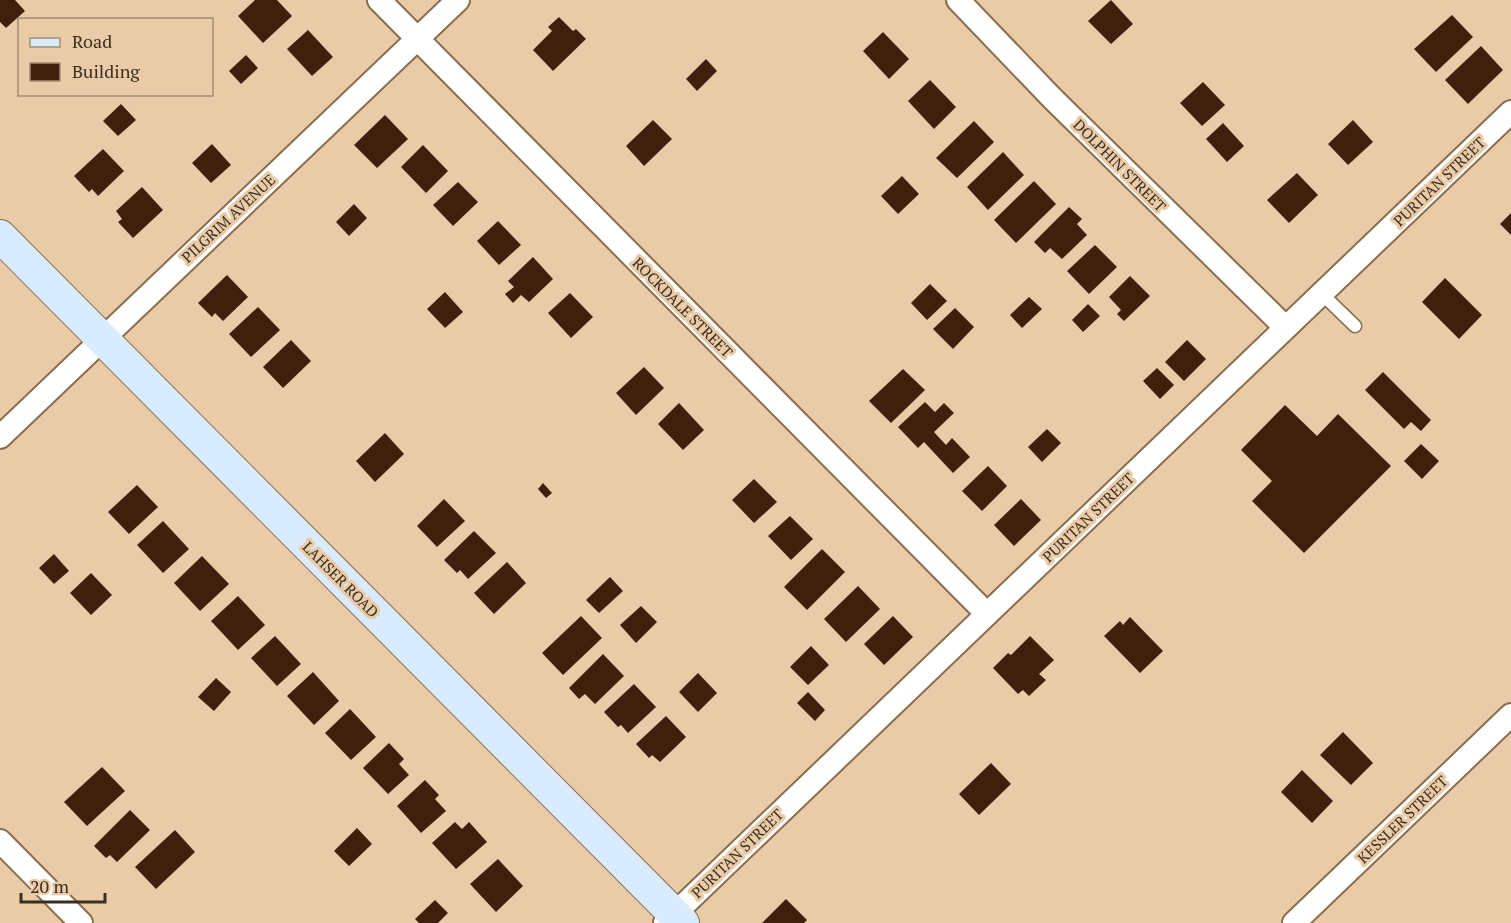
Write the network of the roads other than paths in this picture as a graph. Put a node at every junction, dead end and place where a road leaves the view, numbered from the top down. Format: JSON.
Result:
{"nodes":[{"id":1,"x":379,"y":0,"type":"edge"},
{"id":2,"x":458,"y":0,"type":"edge"},
{"id":3,"x":958,"y":0,"type":"edge"},
{"id":4,"x":417,"y":39,"type":"junction"},
{"id":5,"x":1511,"y":112,"type":"edge"},
{"id":6,"x":0,"y":236,"type":"edge"},
{"id":7,"x":1321,"y":293,"type":"junction"},
{"id":8,"x":1354,"y":326,"type":"dead end"},
{"id":9,"x":1284,"y":327,"type":"junction"},
{"id":10,"x":102,"y":338,"type":"junction"},
{"id":11,"x":0,"y":437,"type":"edge"},
{"id":12,"x":987,"y":614,"type":"junction"},
{"id":13,"x":1511,"y":715,"type":"edge"},
{"id":14,"x":0,"y":841,"type":"edge"},
{"id":15,"x":674,"y":920,"type":"edge"},
{"id":16,"x":81,"y":923,"type":"edge"},
{"id":17,"x":1294,"y":923,"type":"edge"}],
"edges":[{"from":1,"to":4,"type":"street","name":"ROCKDALE STREET"},
{"from":2,"to":4,"type":"street","name":"PILGRIM AVENUE"},
{"from":3,"to":9,"type":"street","name":"DOLPHIN STREET"},
{"from":4,"to":10,"type":"street","name":"PILGRIM AVENUE"},
{"from":4,"to":12,"type":"street","name":"ROCKDALE STREET"},
{"from":5,"to":7,"type":"street","name":"PURITAN STREET"},
{"from":6,"to":10,"type":"main road","name":"LAHSER ROAD"},
{"from":7,"to":8,"type":"lane"},
{"from":7,"to":9,"type":"street","name":"PURITAN STREET"},
{"from":9,"to":12,"type":"street","name":"PURITAN STREET"},
{"from":10,"to":11,"type":"street","name":"PILGRIM AVENUE"},
{"from":10,"to":15,"type":"main road","name":"LAHSER ROAD"},
{"from":12,"to":15,"type":"street","name":"PURITAN STREET"},
{"from":13,"to":17,"type":"street","name":"KESSLER STREET"},
{"from":14,"to":16,"type":"street"}]}
